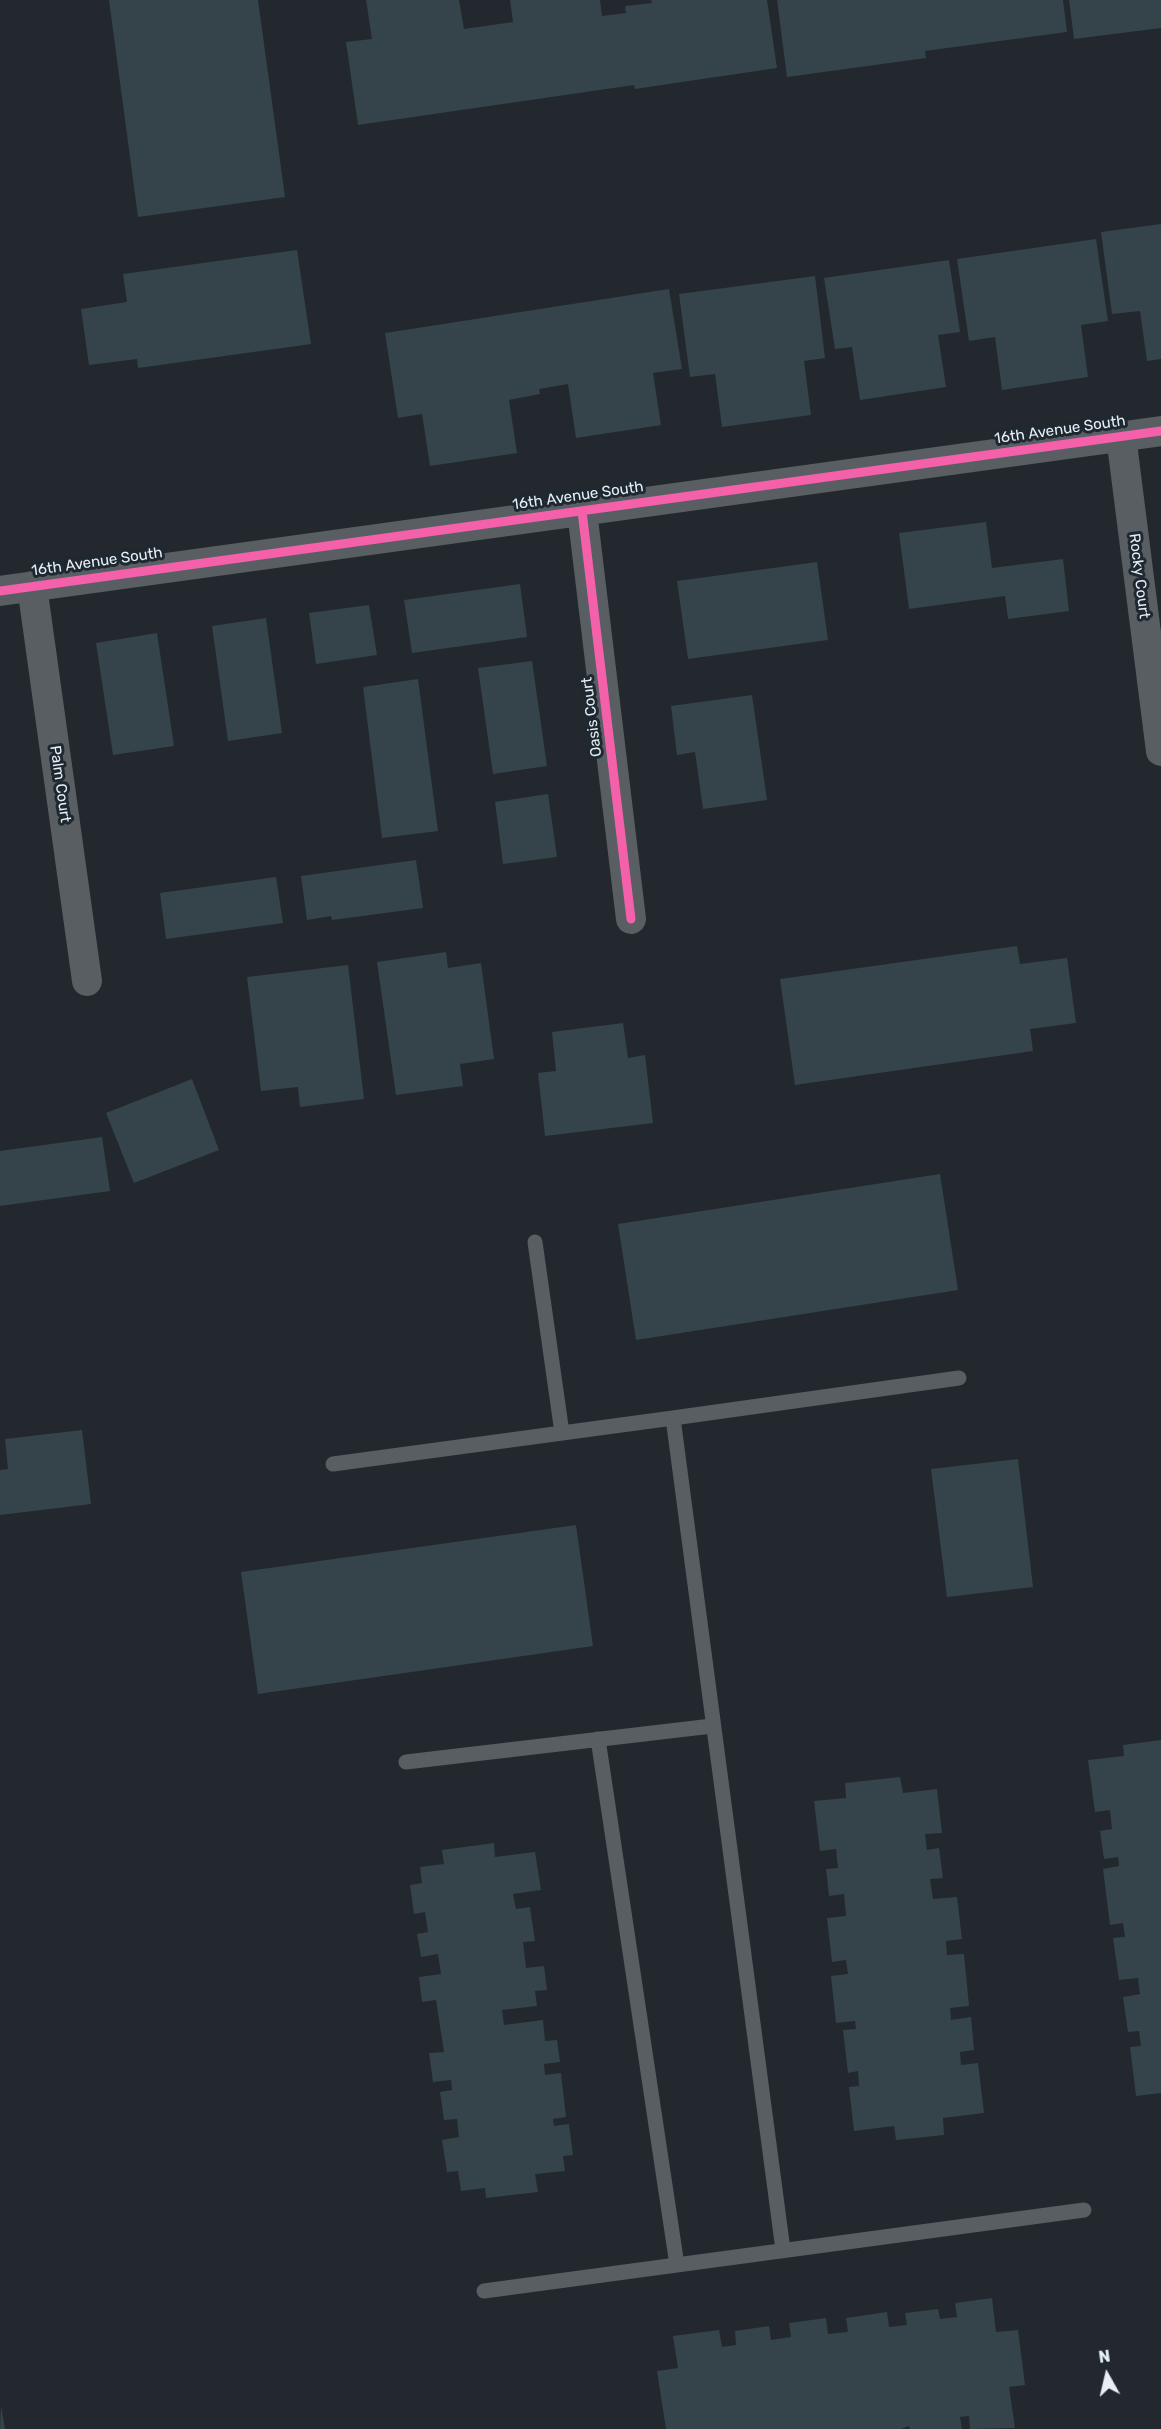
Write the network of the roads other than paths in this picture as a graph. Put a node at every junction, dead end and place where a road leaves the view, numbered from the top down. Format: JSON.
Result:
{"nodes":[{"id":1,"x":1161,"y":431,"type":"edge"},
{"id":2,"x":1121,"y":436,"type":"junction"},
{"id":3,"x":582,"y":511,"type":"junction"},
{"id":4,"x":32,"y":586,"type":"junction"},
{"id":5,"x":0,"y":591,"type":"edge"},
{"id":6,"x":1161,"y":751,"type":"edge"},
{"id":7,"x":631,"y":919,"type":"dead end"},
{"id":8,"x":87,"y":981,"type":"dead end"},
{"id":9,"x":535,"y":1242,"type":"dead end"},
{"id":10,"x":959,"y":1377,"type":"dead end"},
{"id":11,"x":673,"y":1418,"type":"junction"},
{"id":12,"x":562,"y":1433,"type":"junction"},
{"id":13,"x":333,"y":1464,"type":"dead end"},
{"id":14,"x":712,"y":1726,"type":"junction"},
{"id":15,"x":598,"y":1739,"type":"junction"},
{"id":16,"x":406,"y":1762,"type":"dead end"},
{"id":17,"x":1084,"y":2210,"type":"dead end"},
{"id":18,"x":783,"y":2250,"type":"junction"},
{"id":19,"x":677,"y":2265,"type":"junction"},
{"id":20,"x":484,"y":2290,"type":"dead end"}],
"edges":[{"from":1,"to":2,"type":"street","name":"16th Avenue South"},
{"from":2,"to":3,"type":"street","name":"16th Avenue South"},
{"from":2,"to":6,"type":"street","name":"Rocky Court"},
{"from":3,"to":4,"type":"street","name":"16th Avenue South"},
{"from":3,"to":7,"type":"street","name":"Oasis Court"},
{"from":4,"to":5,"type":"street","name":"16th Avenue South"},
{"from":4,"to":8,"type":"street","name":"Palm Court"},
{"from":9,"to":12,"type":"lane"},
{"from":10,"to":11,"type":"lane"},
{"from":11,"to":12,"type":"lane"},
{"from":11,"to":14,"type":"lane"},
{"from":12,"to":13,"type":"lane"},
{"from":14,"to":15,"type":"lane"},
{"from":14,"to":18,"type":"lane"},
{"from":15,"to":16,"type":"lane"},
{"from":15,"to":19,"type":"lane"},
{"from":17,"to":18,"type":"lane"},
{"from":18,"to":19,"type":"lane"},
{"from":19,"to":20,"type":"lane"}]}
